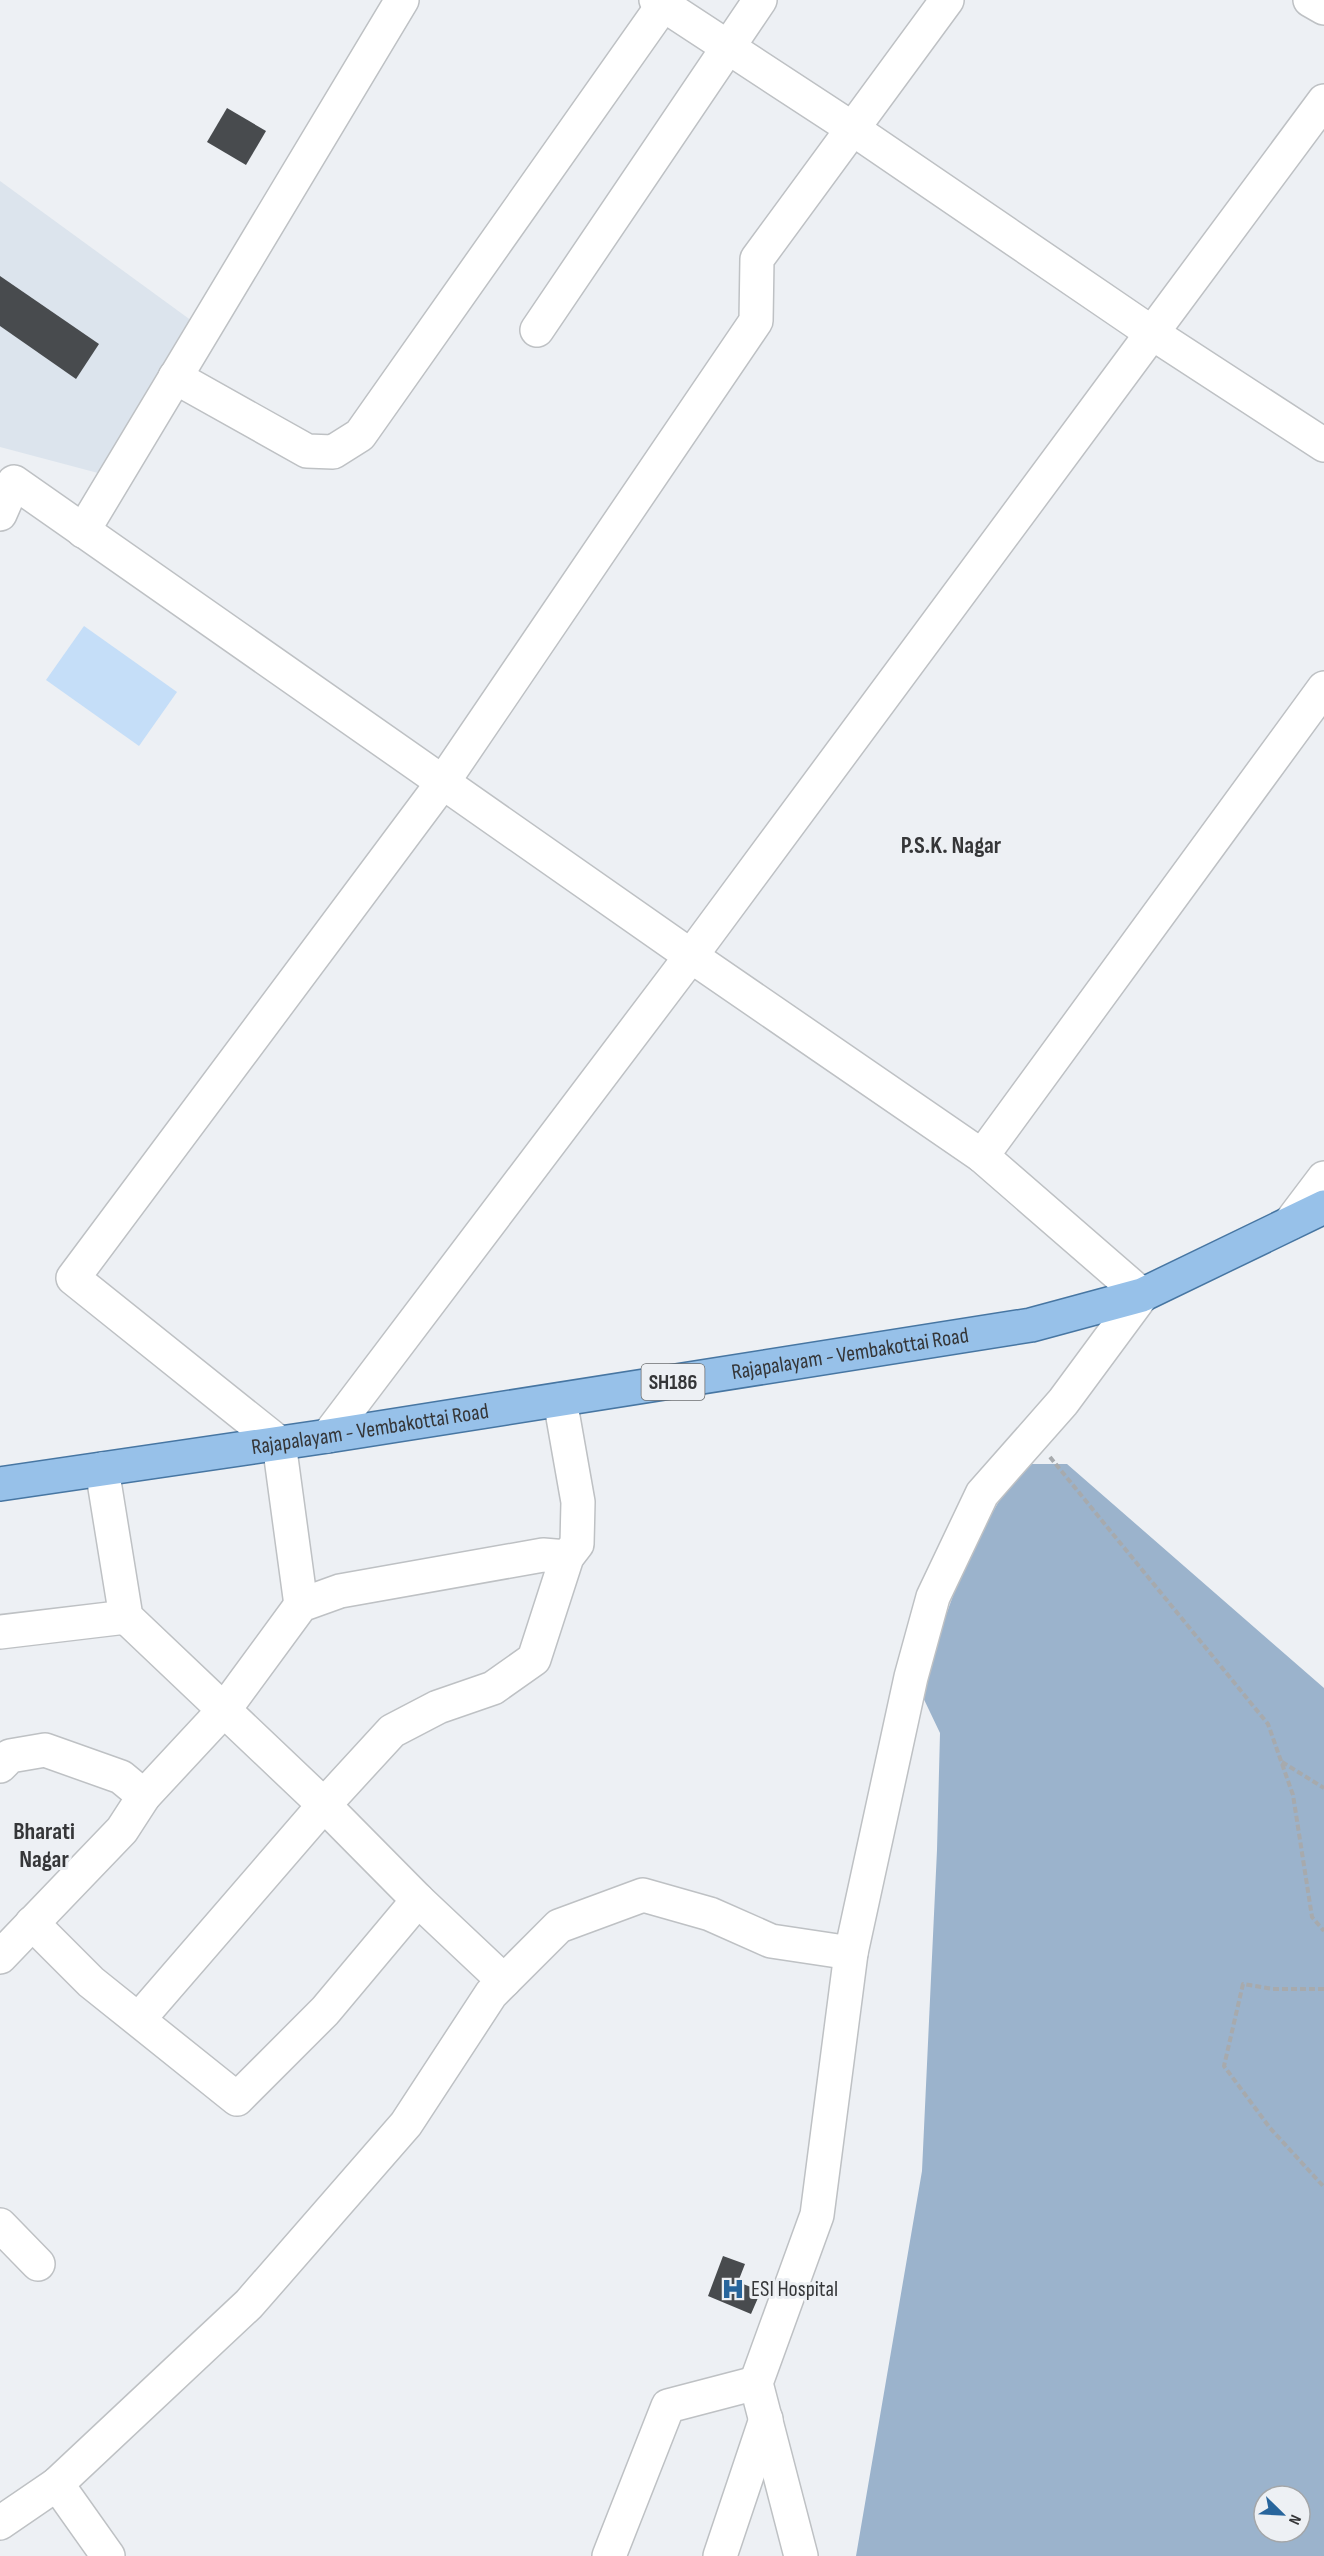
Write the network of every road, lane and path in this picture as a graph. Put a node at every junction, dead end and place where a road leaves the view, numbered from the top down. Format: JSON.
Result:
{"nodes":[{"id":1,"x":402,"y":0,"type":"edge"},
{"id":2,"x":760,"y":0,"type":"edge"},
{"id":3,"x":947,"y":0,"type":"edge"},
{"id":4,"x":1310,"y":0,"type":"edge"},
{"id":5,"x":659,"y":2,"type":"edge"},
{"id":6,"x":1324,"y":8,"type":"edge"},
{"id":7,"x":735,"y":51,"type":"junction"},
{"id":8,"x":1324,"y":101,"type":"edge"},
{"id":9,"x":853,"y":129,"type":"junction"},
{"id":10,"x":537,"y":330,"type":"dead end"},
{"id":11,"x":1152,"y":333,"type":"junction"},
{"id":12,"x":175,"y":377,"type":"junction"},
{"id":13,"x":1324,"y":445,"type":"edge"},
{"id":14,"x":0,"y":514,"type":"edge"},
{"id":15,"x":83,"y":531,"type":"junction"},
{"id":16,"x":1324,"y":688,"type":"edge"},
{"id":17,"x":442,"y":782,"type":"junction"},
{"id":18,"x":691,"y":956,"type":"junction"},
{"id":19,"x":982,"y":1156,"type":"junction"},
{"id":20,"x":1324,"y":1178,"type":"edge"},
{"id":21,"x":1324,"y":1207,"type":"edge"},
{"id":22,"x":1290,"y":1223,"type":"junction"},
{"id":23,"x":1142,"y":1295,"type":"junction"},
{"id":24,"x":560,"y":1400,"type":"junction"},
{"id":25,"x":328,"y":1436,"type":"junction"},
{"id":26,"x":1033,"y":1436,"type":"junction"},
{"id":27,"x":279,"y":1443,"type":"junction"},
{"id":28,"x":102,"y":1469,"type":"junction"},
{"id":29,"x":0,"y":1484,"type":"edge"},
{"id":30,"x":567,"y":1557,"type":"junction"},
{"id":31,"x":301,"y":1605,"type":"junction"},
{"id":32,"x":126,"y":1617,"type":"junction"},
{"id":33,"x":0,"y":1632,"type":"edge"},
{"id":34,"x":224,"y":1710,"type":"junction"},
{"id":35,"x":1281,"y":1761,"type":"junction"},
{"id":36,"x":0,"y":1766,"type":"edge"},
{"id":37,"x":1324,"y":1788,"type":"edge"},
{"id":38,"x":144,"y":1796,"type":"junction"},
{"id":39,"x":324,"y":1805,"type":"junction"},
{"id":40,"x":418,"y":1900,"type":"junction"},
{"id":41,"x":32,"y":1923,"type":"junction"},
{"id":42,"x":1324,"y":1931,"type":"edge"},
{"id":43,"x":851,"y":1953,"type":"junction"},
{"id":44,"x":0,"y":1957,"type":"edge"},
{"id":45,"x":504,"y":1981,"type":"junction"},
{"id":46,"x":1324,"y":1989,"type":"edge"},
{"id":47,"x":139,"y":2019,"type":"junction"},
{"id":48,"x":1324,"y":2187,"type":"edge"},
{"id":49,"x":0,"y":2224,"type":"edge"},
{"id":50,"x":38,"y":2264,"type":"dead end"},
{"id":51,"x":756,"y":2383,"type":"junction"},
{"id":52,"x":766,"y":2419,"type":"junction"},
{"id":53,"x":57,"y":2484,"type":"junction"},
{"id":54,"x":0,"y":2523,"type":"edge"},
{"id":55,"x":108,"y":2556,"type":"edge"},
{"id":56,"x":609,"y":2556,"type":"edge"},
{"id":57,"x":720,"y":2556,"type":"edge"},
{"id":58,"x":801,"y":2556,"type":"edge"}],
"edges":[{"from":1,"to":12,"type":"street"},
{"from":2,"to":7,"type":"street"},
{"from":3,"to":9,"type":"street"},
{"from":4,"to":6,"type":"street"},
{"from":5,"to":7,"type":"street"},
{"from":5,"to":12,"type":"street"},
{"from":7,"to":9,"type":"street"},
{"from":7,"to":10,"type":"street"},
{"from":8,"to":11,"type":"street"},
{"from":9,"to":11,"type":"street"},
{"from":9,"to":17,"type":"street"},
{"from":11,"to":13,"type":"street"},
{"from":11,"to":18,"type":"street"},
{"from":12,"to":15,"type":"street"},
{"from":14,"to":15,"type":"street"},
{"from":15,"to":17,"type":"street"},
{"from":16,"to":19,"type":"street"},
{"from":17,"to":18,"type":"street"},
{"from":17,"to":27,"type":"street"},
{"from":18,"to":19,"type":"street"},
{"from":18,"to":25,"type":"street"},
{"from":19,"to":23,"type":"street"},
{"from":20,"to":22,"type":"street"},
{"from":21,"to":22,"type":"main road","name":"Rajapalayam - Vembakottai Road","number":"SH186"},
{"from":22,"to":23,"type":"main road","name":"Rajapalayam - Vembakottai Road","number":"SH186"},
{"from":23,"to":24,"type":"main road","name":"Rajapalayam - Vembakottai Road","number":"SH186"},
{"from":23,"to":26,"type":"street"},
{"from":24,"to":25,"type":"main road","name":"Rajapalayam - Vembakottai Road","number":"SH186"},
{"from":24,"to":30,"type":"street"},
{"from":25,"to":27,"type":"main road","name":"Rajapalayam - Vembakottai Road","number":"SH186"},
{"from":26,"to":35,"type":"path"},
{"from":26,"to":43,"type":"street"},
{"from":27,"to":28,"type":"main road","name":"Rajapalayam - Vembakottai Road","number":"SH186"},
{"from":27,"to":31,"type":"street"},
{"from":28,"to":29,"type":"main road","name":"Rajapalayam - Vembakottai Road","number":"SH186"},
{"from":28,"to":32,"type":"street"},
{"from":30,"to":31,"type":"street"},
{"from":30,"to":39,"type":"street"},
{"from":31,"to":34,"type":"street"},
{"from":32,"to":33,"type":"street"},
{"from":32,"to":34,"type":"street"},
{"from":34,"to":38,"type":"street"},
{"from":34,"to":39,"type":"street"},
{"from":35,"to":37,"type":"path"},
{"from":35,"to":42,"type":"path"},
{"from":36,"to":38,"type":"street"},
{"from":38,"to":41,"type":"street"},
{"from":39,"to":40,"type":"street"},
{"from":39,"to":47,"type":"street"},
{"from":40,"to":45,"type":"street"},
{"from":40,"to":47,"type":"street"},
{"from":41,"to":44,"type":"street"},
{"from":41,"to":47,"type":"street"},
{"from":43,"to":45,"type":"street"},
{"from":43,"to":51,"type":"street"},
{"from":45,"to":53,"type":"street"},
{"from":46,"to":48,"type":"path"},
{"from":49,"to":50,"type":"street"},
{"from":51,"to":52,"type":"street"},
{"from":51,"to":56,"type":"street"},
{"from":52,"to":57,"type":"street"},
{"from":52,"to":58,"type":"street"},
{"from":53,"to":54,"type":"street"},
{"from":53,"to":55,"type":"street"}]}
